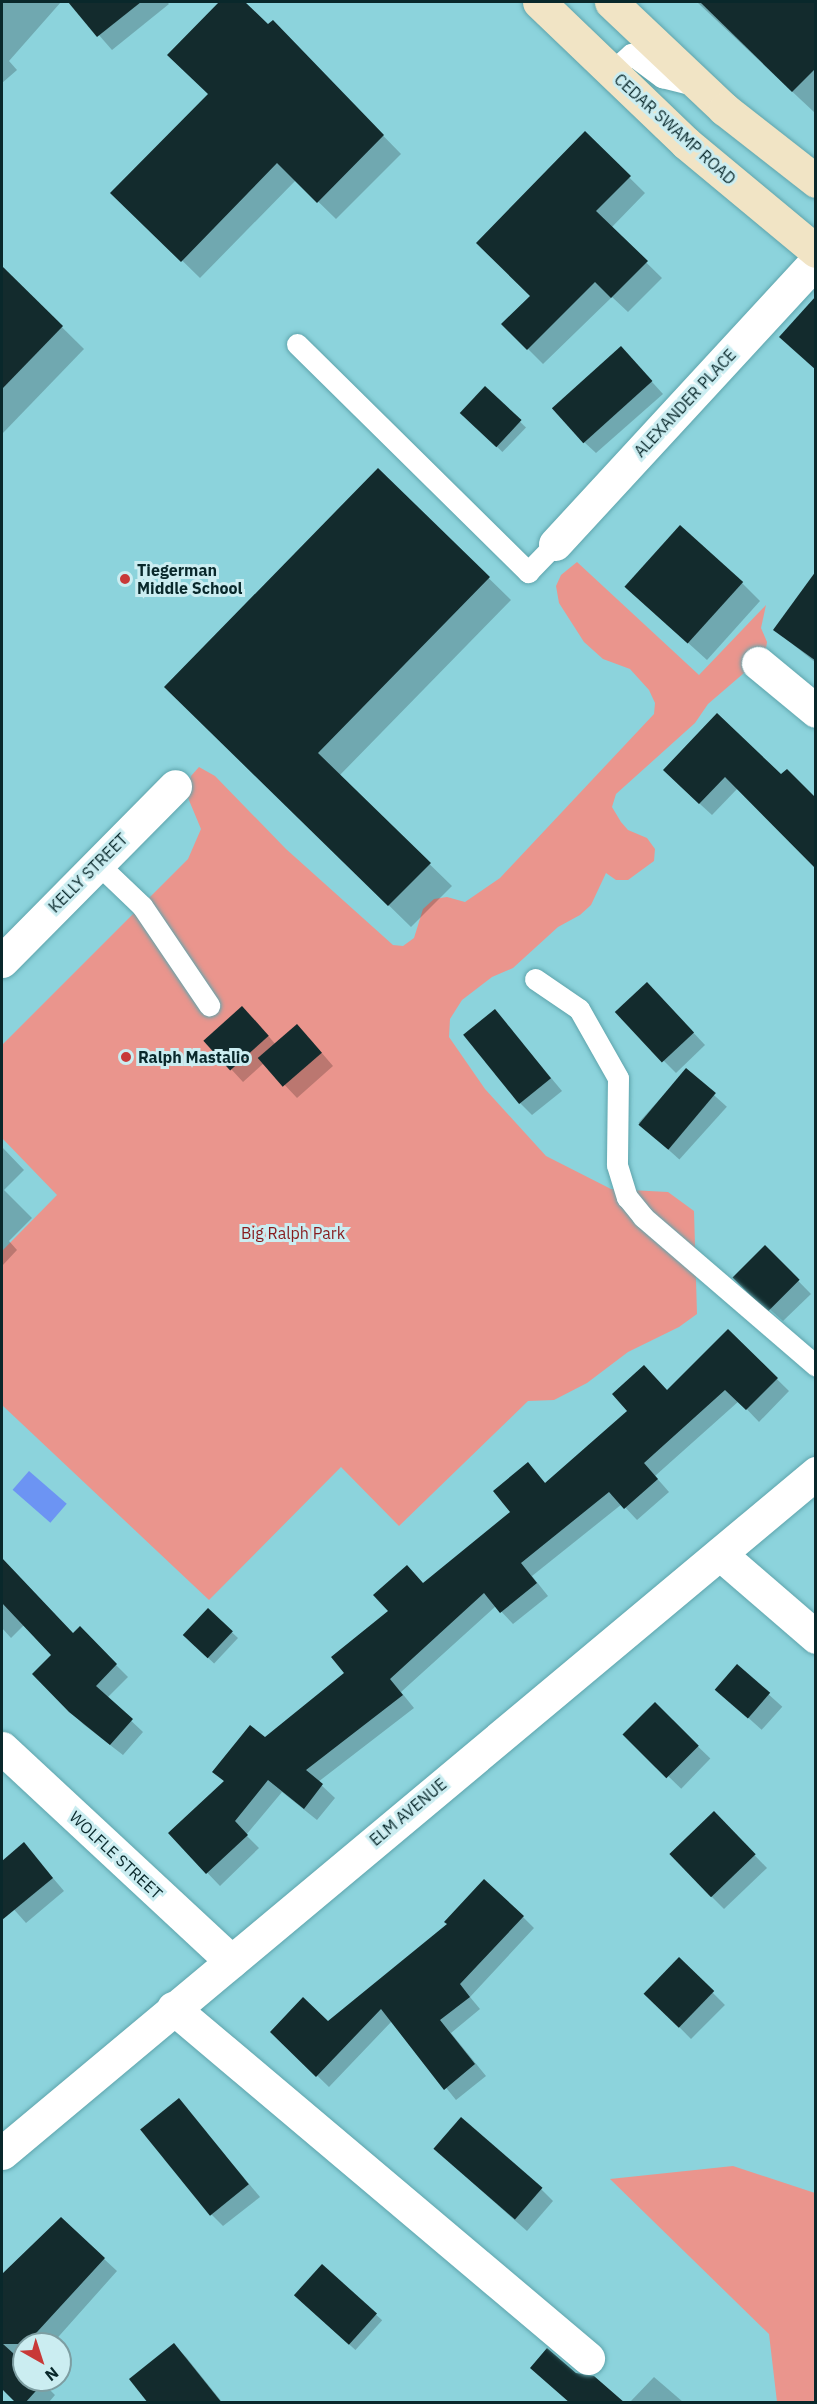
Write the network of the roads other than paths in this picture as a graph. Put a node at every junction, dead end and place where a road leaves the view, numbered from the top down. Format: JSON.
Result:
{"nodes":[{"id":1,"x":539,"y":2,"type":"edge"},
{"id":2,"x":611,"y":2,"type":"edge"},
{"id":3,"x":611,"y":72,"type":"junction"},
{"id":4,"x":701,"y":87,"type":"junction"},
{"id":5,"x":816,"y":181,"type":"edge"},
{"id":6,"x":816,"y":251,"type":"edge"},
{"id":7,"x":816,"y":261,"type":"edge"},
{"id":8,"x":297,"y":344,"type":"dead end"},
{"id":9,"x":555,"y":544,"type":"joint"},
{"id":10,"x":758,"y":663,"type":"dead end"},
{"id":11,"x":816,"y":711,"type":"edge"},
{"id":12,"x":175,"y":786,"type":"dead end"},
{"id":13,"x":98,"y":864,"type":"junction"},
{"id":14,"x":2,"y":961,"type":"edge"},
{"id":15,"x":535,"y":979,"type":"dead end"},
{"id":16,"x":209,"y":1005,"type":"dead end"},
{"id":17,"x":816,"y":1366,"type":"edge"},
{"id":18,"x":816,"y":1473,"type":"edge"},
{"id":19,"x":720,"y":1554,"type":"junction"},
{"id":20,"x":816,"y":1637,"type":"edge"},
{"id":21,"x":2,"y":1748,"type":"edge"},
{"id":22,"x":231,"y":1961,"type":"junction"},
{"id":23,"x":173,"y":2008,"type":"junction"},
{"id":24,"x":2,"y":2153,"type":"edge"},
{"id":25,"x":588,"y":2358,"type":"dead end"}],
"edges":[{"from":1,"to":3,"type":"main road","name":"CEDAR SWAMP ROAD"},
{"from":2,"to":4,"type":"main road"},
{"from":3,"to":4,"type":"lane"},
{"from":3,"to":6,"type":"main road","name":"CEDAR SWAMP ROAD"},
{"from":4,"to":5,"type":"main road"},
{"from":7,"to":9,"type":"street","name":"ALEXANDER PLACE"},
{"from":8,"to":9,"type":"lane"},
{"from":10,"to":11,"type":"street"},
{"from":12,"to":13,"type":"street","name":"KELLY STREET"},
{"from":13,"to":14,"type":"street","name":"KELLY STREET"},
{"from":13,"to":16,"type":"lane"},
{"from":15,"to":17,"type":"lane"},
{"from":18,"to":19,"type":"street","name":"ELM AVENUE"},
{"from":19,"to":20,"type":"street"},
{"from":19,"to":22,"type":"street","name":"ELM AVENUE"},
{"from":21,"to":22,"type":"street","name":"WOLFLE STREET"},
{"from":22,"to":23,"type":"street","name":"ELM AVENUE"},
{"from":23,"to":24,"type":"street","name":"ELM AVENUE"},
{"from":23,"to":25,"type":"street"}]}
